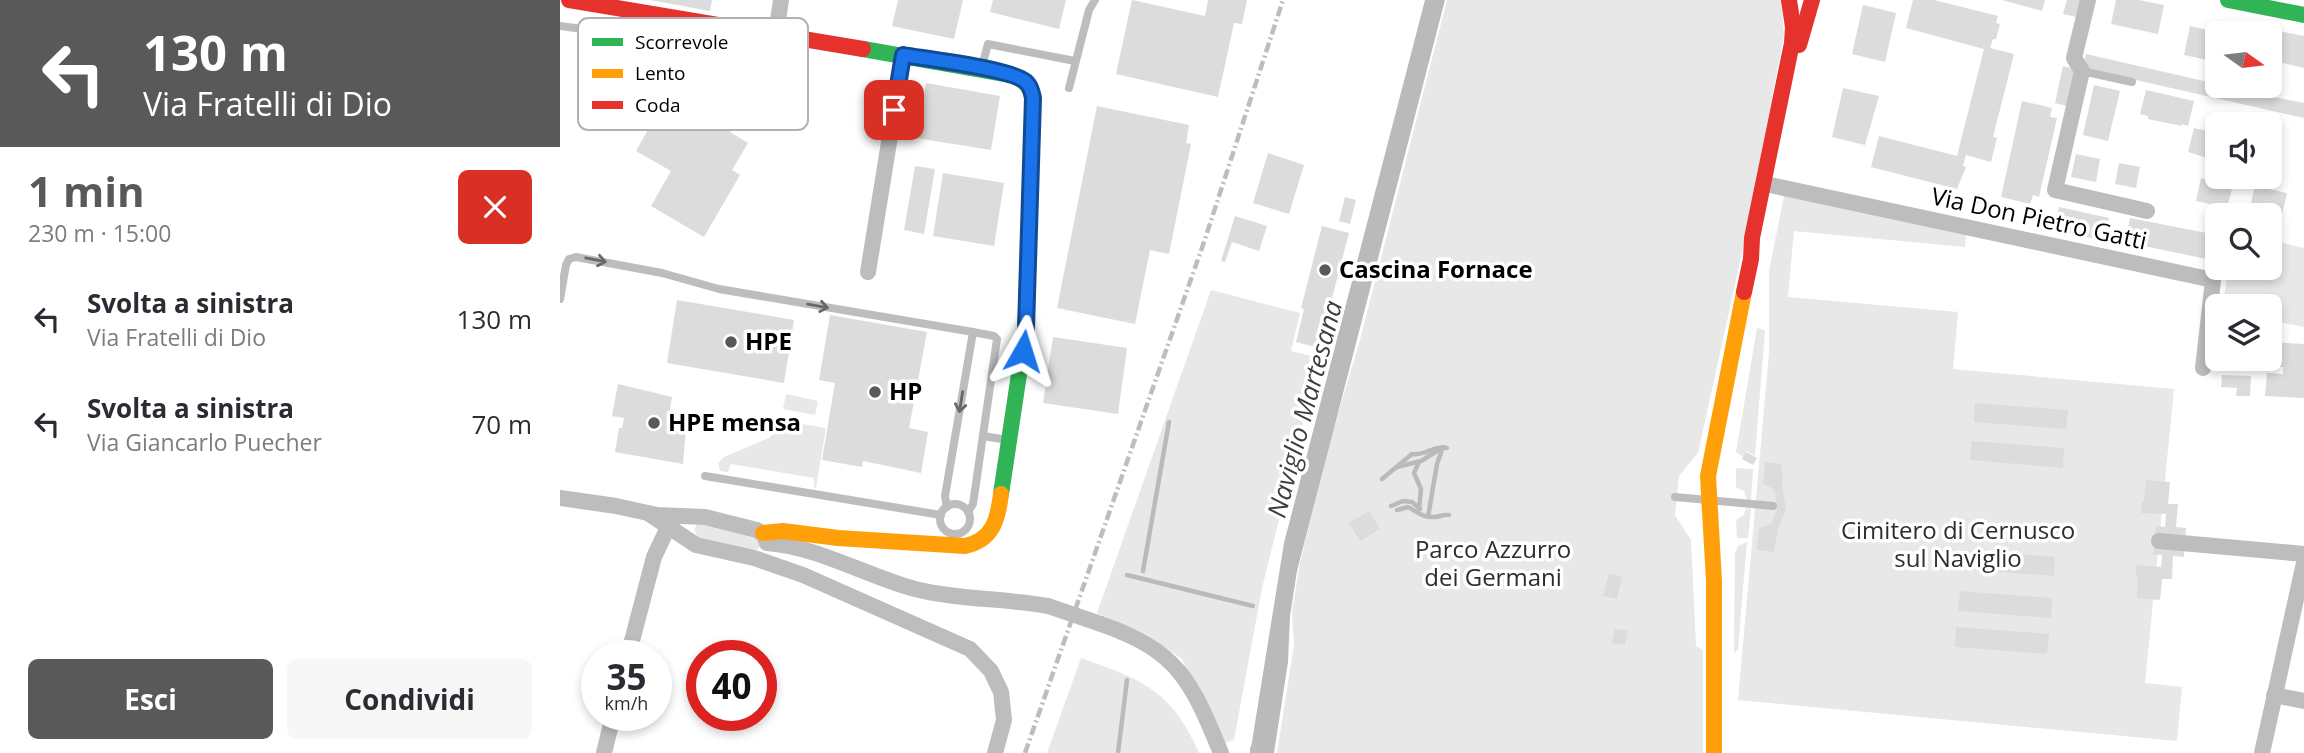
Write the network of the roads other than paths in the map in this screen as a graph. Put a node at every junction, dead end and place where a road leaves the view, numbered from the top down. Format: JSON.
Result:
{"nodes":[{"id":1,"x":569,"y":0,"type":"edge"},
{"id":2,"x":781,"y":0,"type":"edge"},
{"id":3,"x":1095,"y":0,"type":"edge"},
{"id":4,"x":1789,"y":0,"type":"edge"},
{"id":5,"x":1812,"y":0,"type":"edge"},
{"id":6,"x":2088,"y":0,"type":"edge"},
{"id":7,"x":2228,"y":0,"type":"edge"},
{"id":8,"x":2304,"y":16,"type":"edge"},
{"id":9,"x":679,"y":18,"type":"edge"},
{"id":10,"x":778,"y":18,"type":"edge"},
{"id":11,"x":560,"y":26,"type":"edge"},
{"id":12,"x":578,"y":28,"type":"edge"},
{"id":13,"x":808,"y":39,"type":"edge"},
{"id":14,"x":903,"y":55,"type":"junction"},
{"id":15,"x":1075,"y":61,"type":"junction"},
{"id":16,"x":981,"y":69,"type":"junction"},
{"id":17,"x":2082,"y":71,"type":"junction"},
{"id":18,"x":2132,"y":82,"type":"dead end"},
{"id":19,"x":1069,"y":88,"type":"dead end"},
{"id":20,"x":1770,"y":185,"type":"junction"},
{"id":21,"x":2147,"y":211,"type":"dead end"},
{"id":22,"x":1751,"y":258,"type":"junction"},
{"id":23,"x":868,"y":272,"type":"dead end"},
{"id":24,"x":560,"y":299,"type":"edge"},
{"id":25,"x":972,"y":332,"type":"junction"},
{"id":26,"x":2203,"y":368,"type":"dead end"},
{"id":27,"x":983,"y":436,"type":"junction"},
{"id":28,"x":1010,"y":440,"type":"junction"},
{"id":29,"x":705,"y":476,"type":"dead end"},
{"id":30,"x":1675,"y":497,"type":"dead end"},
{"id":31,"x":560,"y":498,"type":"edge"},
{"id":32,"x":1714,"y":500,"type":"junction"},
{"id":33,"x":1773,"y":506,"type":"dead end"},
{"id":34,"x":944,"y":511,"type":"junction"},
{"id":35,"x":968,"y":512,"type":"junction"},
{"id":36,"x":700,"y":517,"type":"junction"},
{"id":37,"x":671,"y":521,"type":"junction"},
{"id":38,"x":2159,"y":541,"type":"dead end"},
{"id":39,"x":692,"y":542,"type":"junction"},
{"id":40,"x":762,"y":546,"type":"junction"},
{"id":41,"x":2304,"y":554,"type":"edge"},
{"id":42,"x":2304,"y":563,"type":"edge"},
{"id":43,"x":632,"y":640,"type":"edge"},
{"id":44,"x":2274,"y":695,"type":"junction"},
{"id":45,"x":2304,"y":701,"type":"edge"},
{"id":46,"x":609,"y":731,"type":"edge"},
{"id":47,"x":604,"y":753,"type":"edge"},
{"id":48,"x":995,"y":753,"type":"edge"},
{"id":49,"x":1221,"y":753,"type":"edge"},
{"id":50,"x":1714,"y":753,"type":"edge"},
{"id":51,"x":2262,"y":753,"type":"edge"}],
"edges":[{"from":1,"to":9,"type":"street"},
{"from":2,"to":10,"type":"street"},
{"from":3,"to":15,"type":"lane"},
{"from":4,"to":22,"type":"street"},
{"from":5,"to":20,"type":"street"},
{"from":6,"to":17,"type":"street"},
{"from":7,"to":8,"type":"street"},
{"from":11,"to":12,"type":"lane"},
{"from":13,"to":14,"type":"street"},
{"from":14,"to":16,"type":"street"},
{"from":14,"to":23,"type":"street"},
{"from":15,"to":16,"type":"lane"},
{"from":15,"to":19,"type":"lane"},
{"from":16,"to":28,"type":"street"},
{"from":17,"to":18,"type":"lane"},
{"from":17,"to":21,"type":"street"},
{"from":20,"to":22,"type":"street"},
{"from":20,"to":26,"type":"street","name":"Via Don Pietro Gatti"},
{"from":22,"to":32,"type":"street"},
{"from":24,"to":25,"type":"lane","one_way":true},
{"from":25,"to":27,"type":"lane"},
{"from":25,"to":34,"type":"lane","one_way":true},
{"from":27,"to":28,"type":"lane"},
{"from":27,"to":35,"type":"lane"},
{"from":28,"to":40,"type":"street"},
{"from":29,"to":34,"type":"lane"},
{"from":30,"to":32,"type":"lane"},
{"from":31,"to":37,"type":"street"},
{"from":32,"to":33,"type":"lane"},
{"from":32,"to":50,"type":"street"},
{"from":34,"to":35,"type":"lane"},
{"from":34,"to":35,"type":"lane"},
{"from":36,"to":37,"type":"street"},
{"from":36,"to":39,"type":"street"},
{"from":36,"to":40,"type":"street"},
{"from":37,"to":39,"type":"street"},
{"from":37,"to":43,"type":"street"},
{"from":38,"to":41,"type":"street"},
{"from":39,"to":40,"type":"street"},
{"from":40,"to":48,"type":"street"},
{"from":40,"to":49,"type":"street","bridge":true},
{"from":42,"to":44,"type":"street"},
{"from":44,"to":45,"type":"street"},
{"from":44,"to":51,"type":"street"},
{"from":46,"to":47,"type":"street"}]}
